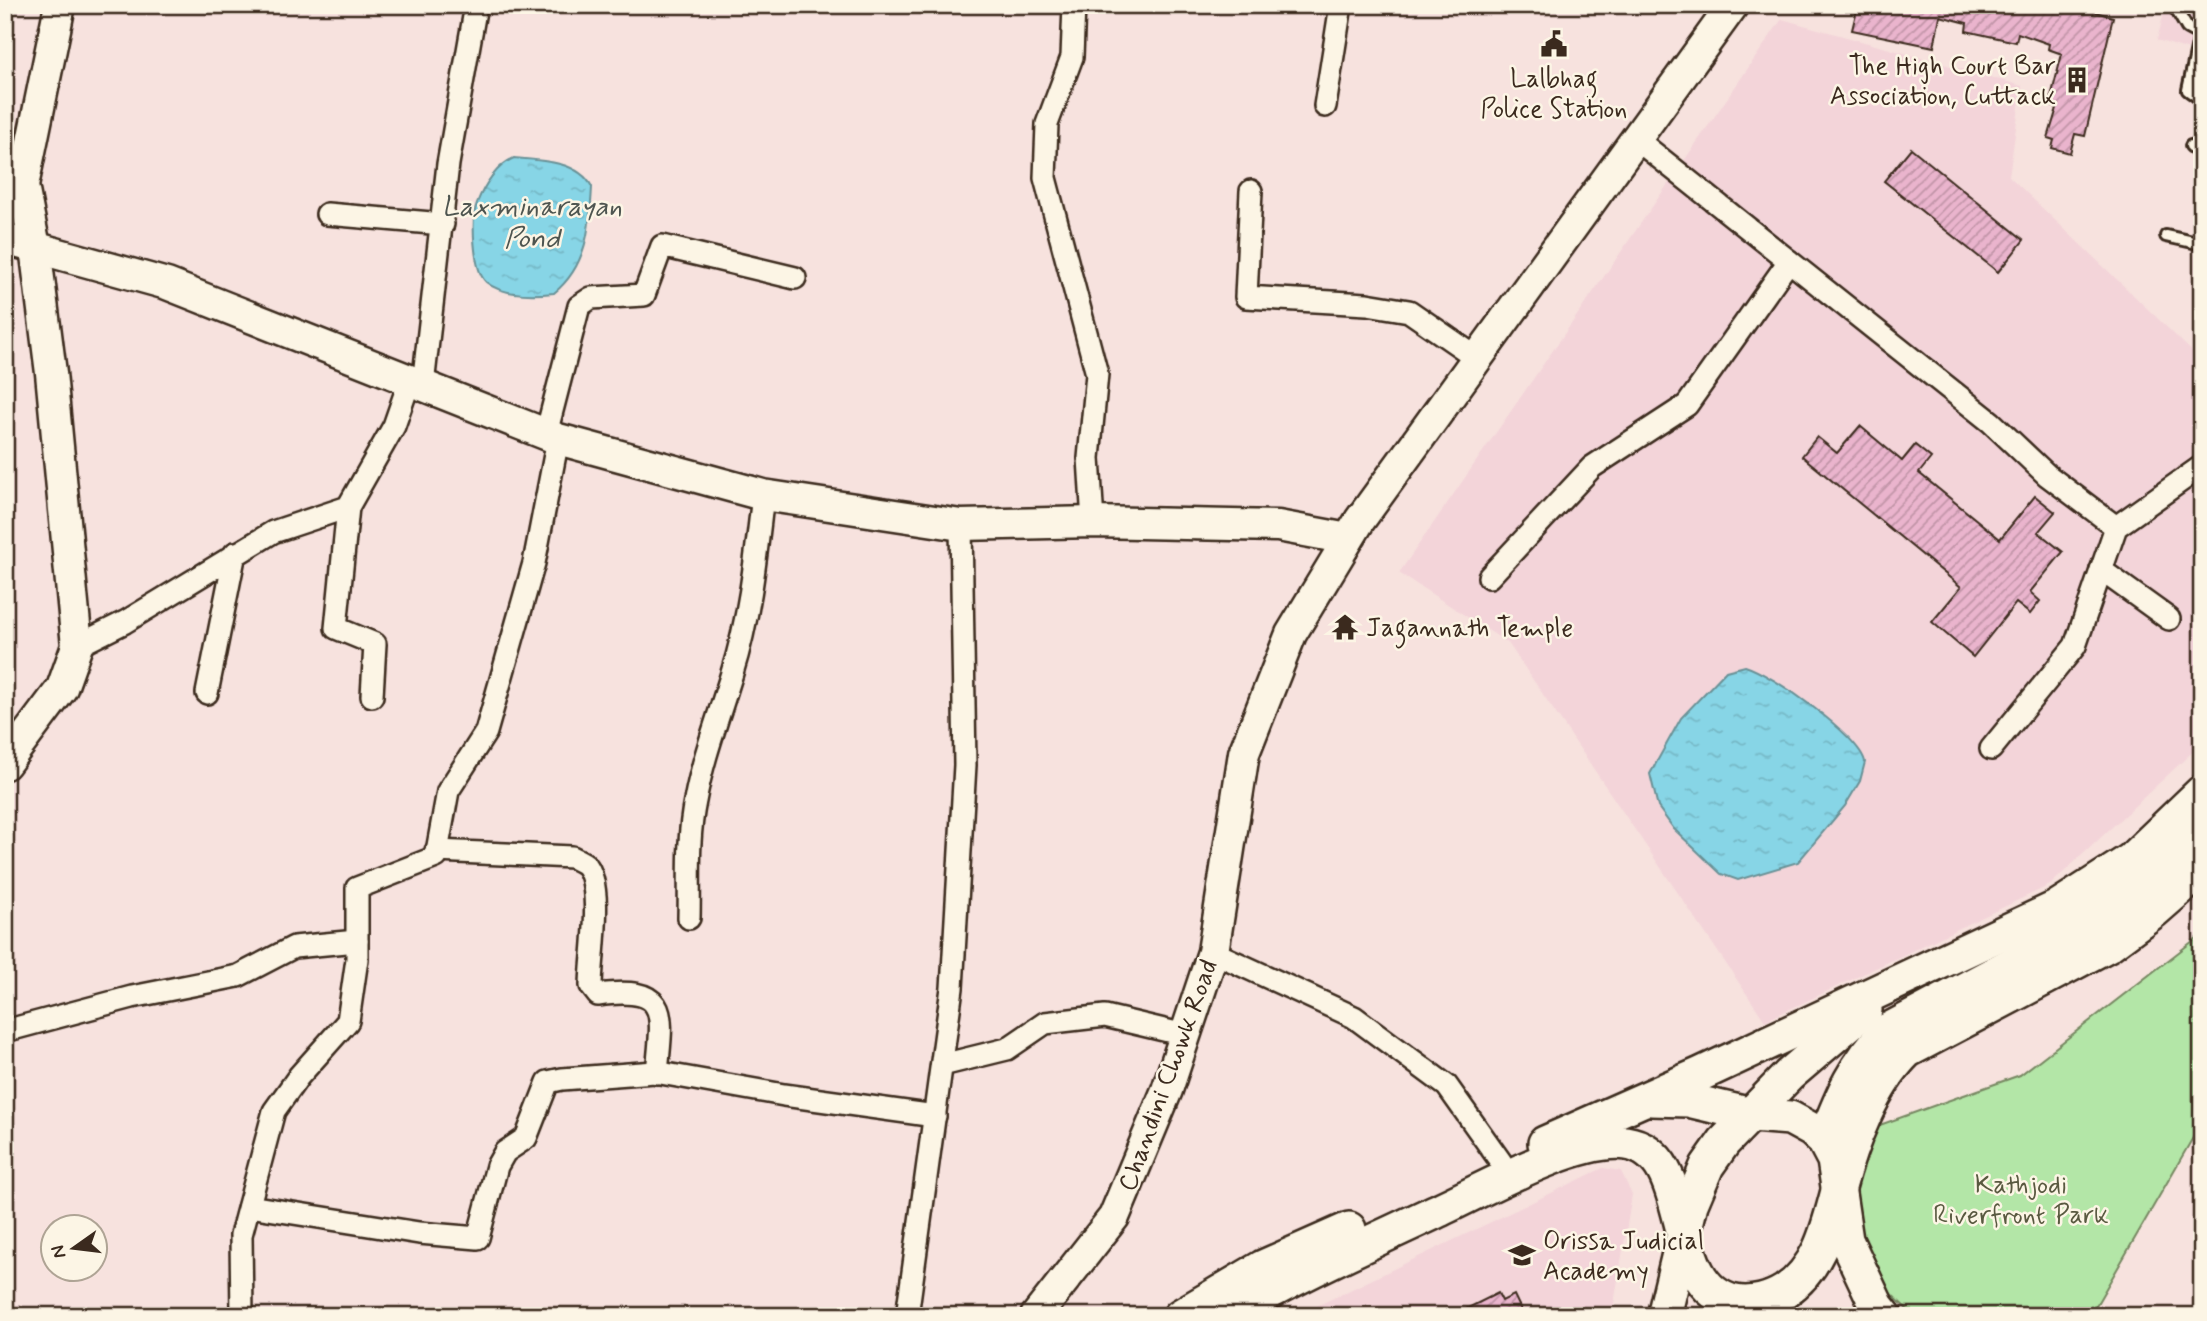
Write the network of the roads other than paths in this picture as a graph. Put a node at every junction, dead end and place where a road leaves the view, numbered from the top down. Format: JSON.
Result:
{"nodes":[{"id":1,"x":60,"y":5,"type":"edge"},
{"id":2,"x":477,"y":5,"type":"edge"},
{"id":3,"x":1074,"y":5,"type":"edge"},
{"id":4,"x":1341,"y":5,"type":"edge"},
{"id":5,"x":1733,"y":5,"type":"edge"},
{"id":6,"x":2177,"y":5,"type":"edge"},
{"id":7,"x":2201,"y":35,"type":"edge"},
{"id":8,"x":2202,"y":100,"type":"edge"},
{"id":9,"x":1325,"y":106,"type":"dead end"},
{"id":10,"x":1636,"y":139,"type":"junction"},
{"id":11,"x":2192,"y":146,"type":"dead end"},
{"id":12,"x":2202,"y":154,"type":"edge"},
{"id":13,"x":1251,"y":191,"type":"dead end"},
{"id":14,"x":327,"y":214,"type":"dead end"},
{"id":15,"x":443,"y":224,"type":"junction"},
{"id":16,"x":2166,"y":236,"type":"dead end"},
{"id":17,"x":5,"y":239,"type":"edge"},
{"id":18,"x":2202,"y":244,"type":"edge"},
{"id":19,"x":36,"y":247,"type":"junction"},
{"id":20,"x":1789,"y":261,"type":"junction"},
{"id":21,"x":795,"y":278,"type":"dead end"},
{"id":22,"x":1477,"y":358,"type":"junction"},
{"id":23,"x":417,"y":383,"type":"junction"},
{"id":24,"x":552,"y":436,"type":"junction"},
{"id":25,"x":2202,"y":466,"type":"edge"},
{"id":26,"x":763,"y":495,"type":"junction"},
{"id":27,"x":348,"y":507,"type":"junction"},
{"id":28,"x":1093,"y":522,"type":"junction"},
{"id":29,"x":961,"y":525,"type":"junction"},
{"id":30,"x":2116,"y":527,"type":"junction"},
{"id":31,"x":1348,"y":539,"type":"junction"},
{"id":32,"x":235,"y":553,"type":"junction"},
{"id":33,"x":2101,"y":570,"type":"junction"},
{"id":34,"x":1489,"y":578,"type":"dead end"},
{"id":35,"x":2169,"y":619,"type":"dead end"},
{"id":36,"x":77,"y":646,"type":"junction"},
{"id":37,"x":207,"y":693,"type":"dead end"},
{"id":38,"x":372,"y":696,"type":"dead end"},
{"id":39,"x":1991,"y":750,"type":"dead end"},
{"id":40,"x":5,"y":764,"type":"edge"},
{"id":41,"x":2202,"y":792,"type":"edge"},
{"id":42,"x":2202,"y":832,"type":"edge"},
{"id":43,"x":436,"y":850,"type":"junction"},
{"id":44,"x":2202,"y":869,"type":"edge"},
{"id":45,"x":690,"y":918,"type":"dead end"},
{"id":46,"x":357,"y":942,"type":"junction"},
{"id":47,"x":1213,"y":952,"type":"junction"},
{"id":48,"x":1908,"y":977,"type":"junction"},
{"id":49,"x":5,"y":1031,"type":"edge"},
{"id":50,"x":1185,"y":1035,"type":"junction"},
{"id":51,"x":942,"y":1065,"type":"junction"},
{"id":52,"x":657,"y":1073,"type":"junction"},
{"id":53,"x":1645,"y":1099,"type":"junction"},
{"id":54,"x":1752,"y":1115,"type":"junction"},
{"id":55,"x":935,"y":1116,"type":"junction"},
{"id":56,"x":1824,"y":1141,"type":"junction"},
{"id":57,"x":1501,"y":1162,"type":"junction"},
{"id":58,"x":1838,"y":1190,"type":"junction"},
{"id":59,"x":249,"y":1206,"type":"junction"},
{"id":60,"x":1685,"y":1236,"type":"junction"},
{"id":61,"x":1768,"y":1311,"type":"edge"},
{"id":62,"x":242,"y":1316,"type":"edge"},
{"id":63,"x":907,"y":1316,"type":"edge"},
{"id":64,"x":1036,"y":1316,"type":"edge"},
{"id":65,"x":1180,"y":1316,"type":"edge"},
{"id":66,"x":1227,"y":1316,"type":"edge"},
{"id":67,"x":1664,"y":1316,"type":"edge"},
{"id":68,"x":1885,"y":1316,"type":"edge"}],
"edges":[{"from":1,"to":19,"type":"main road"},
{"from":2,"to":15,"type":"street"},
{"from":3,"to":28,"type":"street"},
{"from":4,"to":9,"type":"street"},
{"from":5,"to":10,"type":"main road","name":"Chandini Chowk Road"},
{"from":6,"to":7,"type":"lane"},
{"from":7,"to":8,"type":"lane"},
{"from":10,"to":20,"type":"street"},
{"from":10,"to":22,"type":"main road","name":"Chandini Chowk Road"},
{"from":11,"to":12,"type":"lane"},
{"from":13,"to":22,"type":"street"},
{"from":14,"to":15,"type":"street"},
{"from":15,"to":23,"type":"street"},
{"from":16,"to":18,"type":"lane"},
{"from":17,"to":19,"type":"main road"},
{"from":19,"to":23,"type":"main road"},
{"from":19,"to":36,"type":"main road"},
{"from":20,"to":30,"type":"street"},
{"from":20,"to":34,"type":"street"},
{"from":21,"to":24,"type":"street"},
{"from":22,"to":31,"type":"main road","name":"Chandini Chowk Road"},
{"from":23,"to":24,"type":"main road"},
{"from":23,"to":27,"type":"street"},
{"from":24,"to":26,"type":"main road"},
{"from":24,"to":43,"type":"street"},
{"from":25,"to":30,"type":"street"},
{"from":26,"to":29,"type":"main road"},
{"from":26,"to":45,"type":"street"},
{"from":27,"to":32,"type":"street"},
{"from":27,"to":38,"type":"street"},
{"from":28,"to":29,"type":"main road"},
{"from":28,"to":31,"type":"main road"},
{"from":29,"to":51,"type":"street"},
{"from":30,"to":33,"type":"street"},
{"from":31,"to":47,"type":"main road","name":"Chandini Chowk Road"},
{"from":32,"to":36,"type":"street"},
{"from":32,"to":37,"type":"street"},
{"from":33,"to":35,"type":"street"},
{"from":33,"to":39,"type":"street"},
{"from":36,"to":40,"type":"main road"},
{"from":41,"to":48,"type":"main road"},
{"from":42,"to":56,"type":"main road"},
{"from":43,"to":46,"type":"street"},
{"from":43,"to":52,"type":"street"},
{"from":44,"to":58,"type":"main road"},
{"from":46,"to":49,"type":"street"},
{"from":46,"to":59,"type":"street"},
{"from":47,"to":50,"type":"main road","name":"Chandini Chowk Road"},
{"from":47,"to":57,"type":"street"},
{"from":48,"to":53,"type":"main road"},
{"from":48,"to":54,"type":"main road"},
{"from":50,"to":51,"type":"street"},
{"from":50,"to":64,"type":"main road","name":"Chandini Chowk Road"},
{"from":51,"to":55,"type":"street"},
{"from":52,"to":55,"type":"street"},
{"from":52,"to":59,"type":"street"},
{"from":53,"to":54,"type":"main road"},
{"from":53,"to":57,"type":"main road"},
{"from":54,"to":56,"type":"main road"},
{"from":54,"to":60,"type":"main road"},
{"from":55,"to":63,"type":"street"},
{"from":56,"to":58,"type":"main road"},
{"from":57,"to":65,"type":"main road"},
{"from":58,"to":61,"type":"main road"},
{"from":58,"to":68,"type":"main road"},
{"from":59,"to":62,"type":"street"},
{"from":60,"to":61,"type":"main road"},
{"from":60,"to":66,"type":"main road"},
{"from":60,"to":67,"type":"main road"}]}
